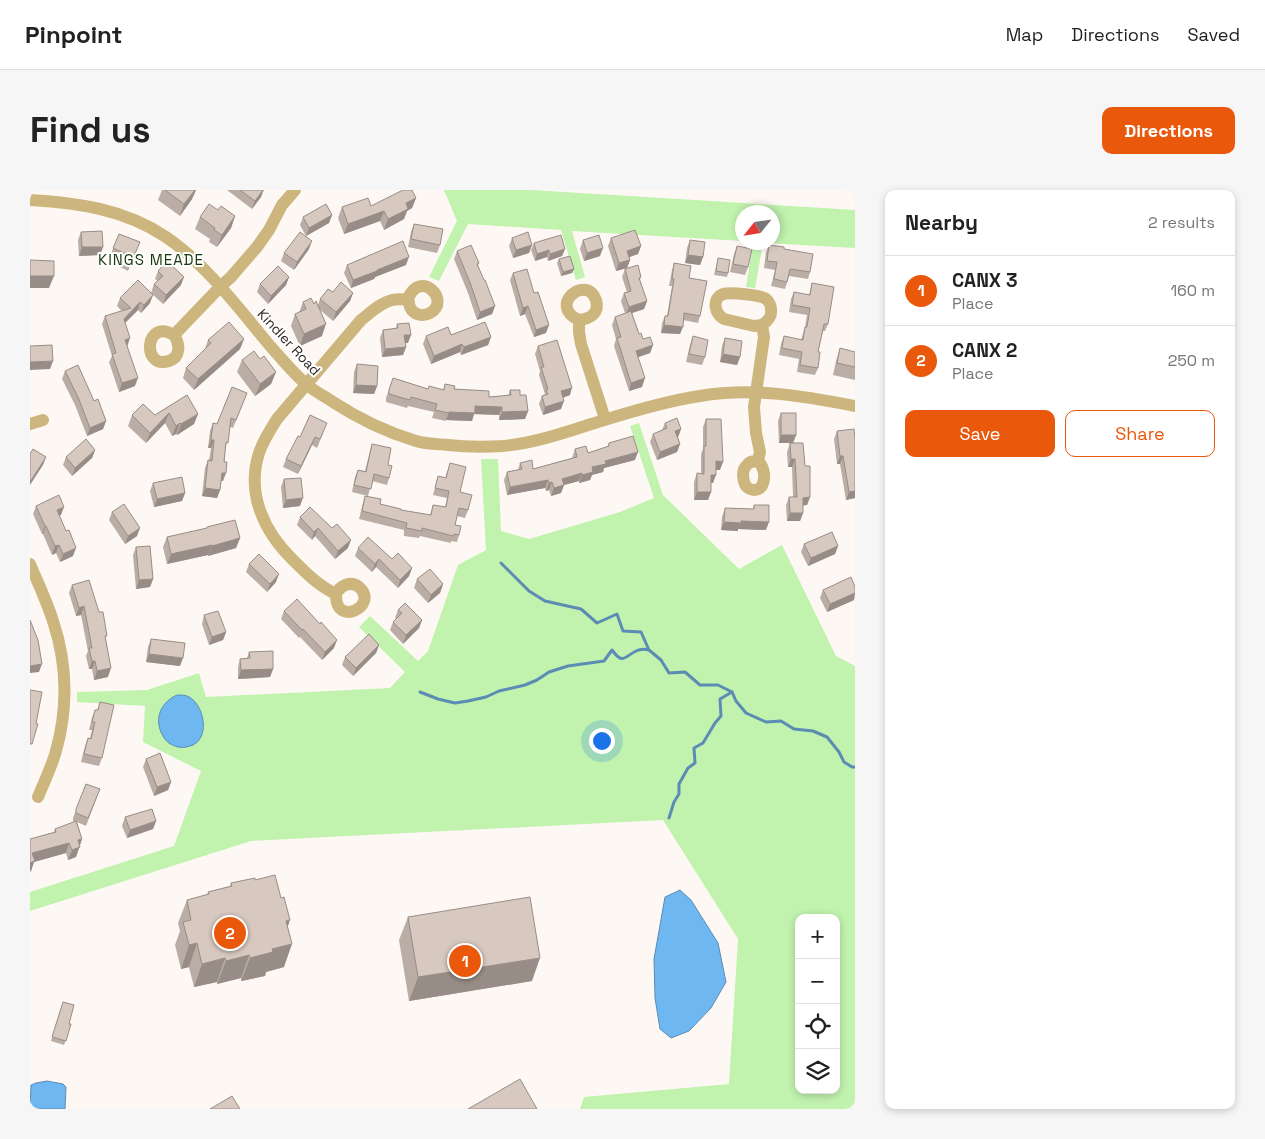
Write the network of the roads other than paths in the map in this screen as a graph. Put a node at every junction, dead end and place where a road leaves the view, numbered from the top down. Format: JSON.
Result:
{"nodes":[{"id":1,"x":295,"y":190,"type":"edge"},
{"id":2,"x":30,"y":200,"type":"edge"},
{"id":3,"x":220,"y":287,"type":"junction"},
{"id":4,"x":408,"y":299,"type":"dead end"},
{"id":5,"x":579,"y":320,"type":"dead end"},
{"id":6,"x":762,"y":325,"type":"dead end"},
{"id":7,"x":174,"y":336,"type":"dead end"},
{"id":8,"x":307,"y":385,"type":"junction"},
{"id":9,"x":756,"y":392,"type":"junction"},
{"id":10,"x":855,"y":406,"type":"edge"},
{"id":11,"x":605,"y":419,"type":"junction"},
{"id":12,"x":43,"y":420,"type":"dead end"},
{"id":13,"x":30,"y":424,"type":"edge"},
{"id":14,"x":758,"y":461,"type":"dead end"},
{"id":15,"x":30,"y":564,"type":"edge"},
{"id":16,"x":336,"y":594,"type":"dead end"},
{"id":17,"x":38,"y":798,"type":"dead end"}],
"edges":[{"from":1,"to":3,"type":"street"},
{"from":2,"to":3,"type":"street","name":"Kindler Road"},
{"from":3,"to":7,"type":"street"},
{"from":3,"to":8,"type":"street","name":"Kindler Road"},
{"from":4,"to":8,"type":"street"},
{"from":5,"to":11,"type":"street"},
{"from":6,"to":9,"type":"street"},
{"from":8,"to":11,"type":"street","name":"Kindler Road"},
{"from":8,"to":16,"type":"street"},
{"from":9,"to":10,"type":"street","name":"Kindler Road"},
{"from":9,"to":11,"type":"street","name":"Kindler Road"},
{"from":9,"to":14,"type":"street"},
{"from":12,"to":13,"type":"street"},
{"from":15,"to":17,"type":"street"}]}
